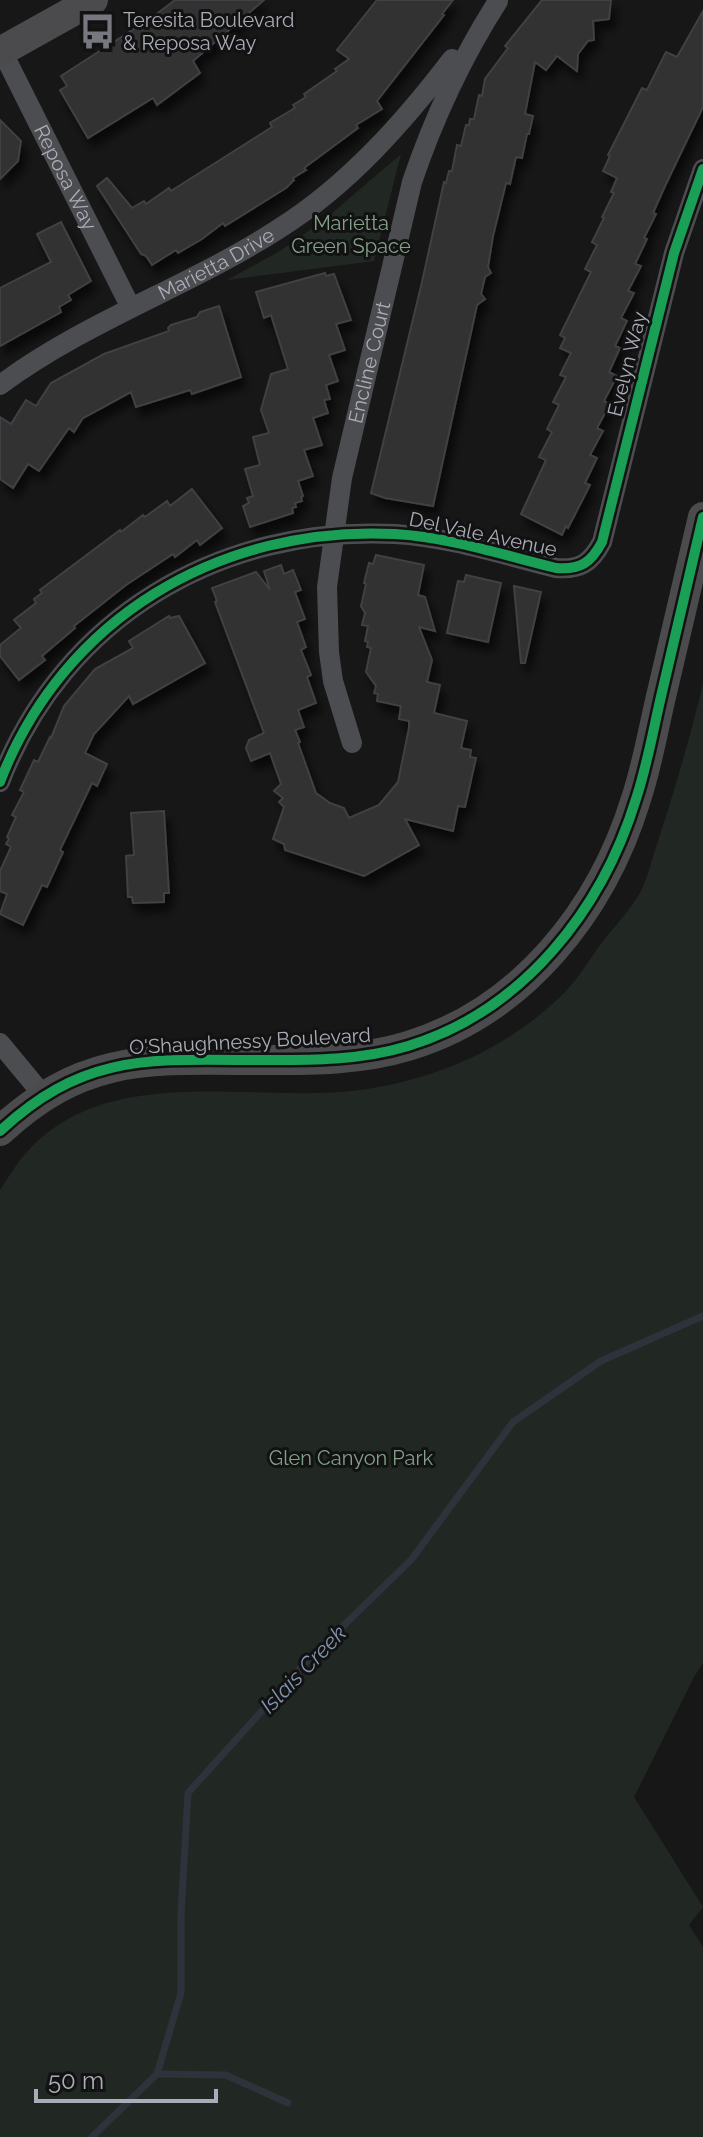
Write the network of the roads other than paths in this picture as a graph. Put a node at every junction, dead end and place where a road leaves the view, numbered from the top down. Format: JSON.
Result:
{"nodes":[{"id":1,"x":93,"y":0,"type":"edge"},
{"id":2,"x":498,"y":1,"type":"edge"},
{"id":3,"x":1,"y":50,"type":"edge"},
{"id":4,"x":703,"y":169,"type":"edge"},
{"id":5,"x":130,"y":306,"type":"junction"},
{"id":6,"x":0,"y":385,"type":"edge"},
{"id":7,"x":703,"y":517,"type":"edge"},
{"id":8,"x":334,"y":535,"type":"junction"},
{"id":9,"x":584,"y":565,"type":"joint"},
{"id":10,"x":352,"y":743,"type":"dead end"},
{"id":11,"x":0,"y":782,"type":"edge"},
{"id":12,"x":0,"y":1043,"type":"edge"},
{"id":13,"x":43,"y":1095,"type":"junction"},
{"id":14,"x":0,"y":1131,"type":"edge"}],
"edges":[{"from":1,"to":3,"type":"main road"},
{"from":2,"to":5,"type":"street","name":"Marietta Drive"},
{"from":2,"to":8,"type":"street","name":"Encline Court"},
{"from":3,"to":5,"type":"street","name":"Reposa Way"},
{"from":4,"to":9,"type":"street","name":"Evelyn Way"},
{"from":5,"to":6,"type":"street","name":"Marietta Drive"},
{"from":7,"to":13,"type":"main road","name":"O'Shaughnessy Boulevard"},
{"from":8,"to":9,"type":"street","name":"Del Vale Avenue"},
{"from":8,"to":10,"type":"street","name":"Encline Court"},
{"from":8,"to":11,"type":"street","name":"Del Vale Avenue"},
{"from":12,"to":13,"type":"street"},
{"from":13,"to":14,"type":"main road","name":"O'Shaughnessy Boulevard"}]}
